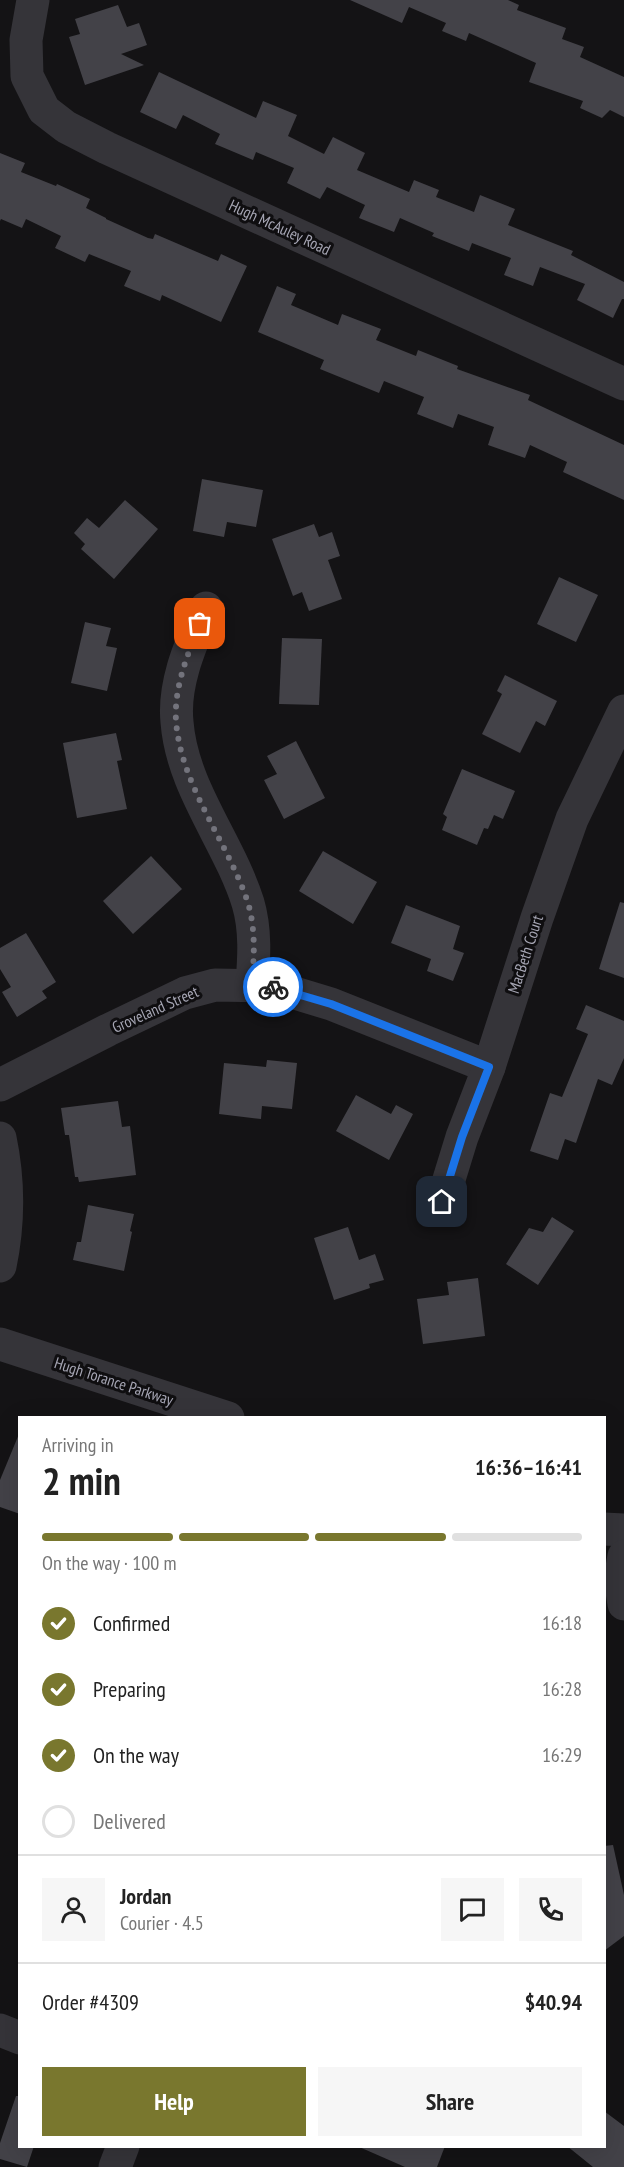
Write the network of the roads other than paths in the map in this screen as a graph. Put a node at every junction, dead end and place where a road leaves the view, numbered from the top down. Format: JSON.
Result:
{"nodes":[{"id":1,"x":33,"y":0,"type":"edge"},
{"id":2,"x":13,"y":78,"type":"edge"},
{"id":3,"x":624,"y":384,"type":"edge"},
{"id":4,"x":206,"y":608,"type":"dead end"},
{"id":5,"x":624,"y":711,"type":"edge"},
{"id":6,"x":252,"y":985,"type":"junction"},
{"id":7,"x":489,"y":1067,"type":"junction"},
{"id":8,"x":0,"y":1085,"type":"edge"},
{"id":9,"x":0,"y":1138,"type":"edge"},
{"id":10,"x":442,"y":1202,"type":"dead end"},
{"id":11,"x":0,"y":1266,"type":"edge"},
{"id":12,"x":0,"y":1344,"type":"edge"},
{"id":13,"x":222,"y":1416,"type":"edge"},
{"id":14,"x":606,"y":1529,"type":"edge"},
{"id":15,"x":624,"y":1530,"type":"edge"},
{"id":16,"x":0,"y":2030,"type":"edge"},
{"id":17,"x":18,"y":2037,"type":"edge"},
{"id":18,"x":122,"y":2148,"type":"edge"},
{"id":19,"x":115,"y":2167,"type":"edge"}],
"edges":[{"from":1,"to":2,"type":"street","name":"Hugh McAuley Road"},
{"from":2,"to":3,"type":"street","name":"Hugh McAuley Road"},
{"from":4,"to":6,"type":"street"},
{"from":5,"to":7,"type":"street","name":"MacBeth Court"},
{"from":6,"to":7,"type":"street","name":"Groveland Street"},
{"from":6,"to":8,"type":"street","name":"Groveland Street"},
{"from":7,"to":10,"type":"street","name":"MacBeth Court"},
{"from":9,"to":11,"type":"street"},
{"from":12,"to":13,"type":"street","name":"Hugh Torance Parkway"},
{"from":14,"to":15,"type":"street"},
{"from":16,"to":17,"type":"street"},
{"from":18,"to":19,"type":"street"}]}
